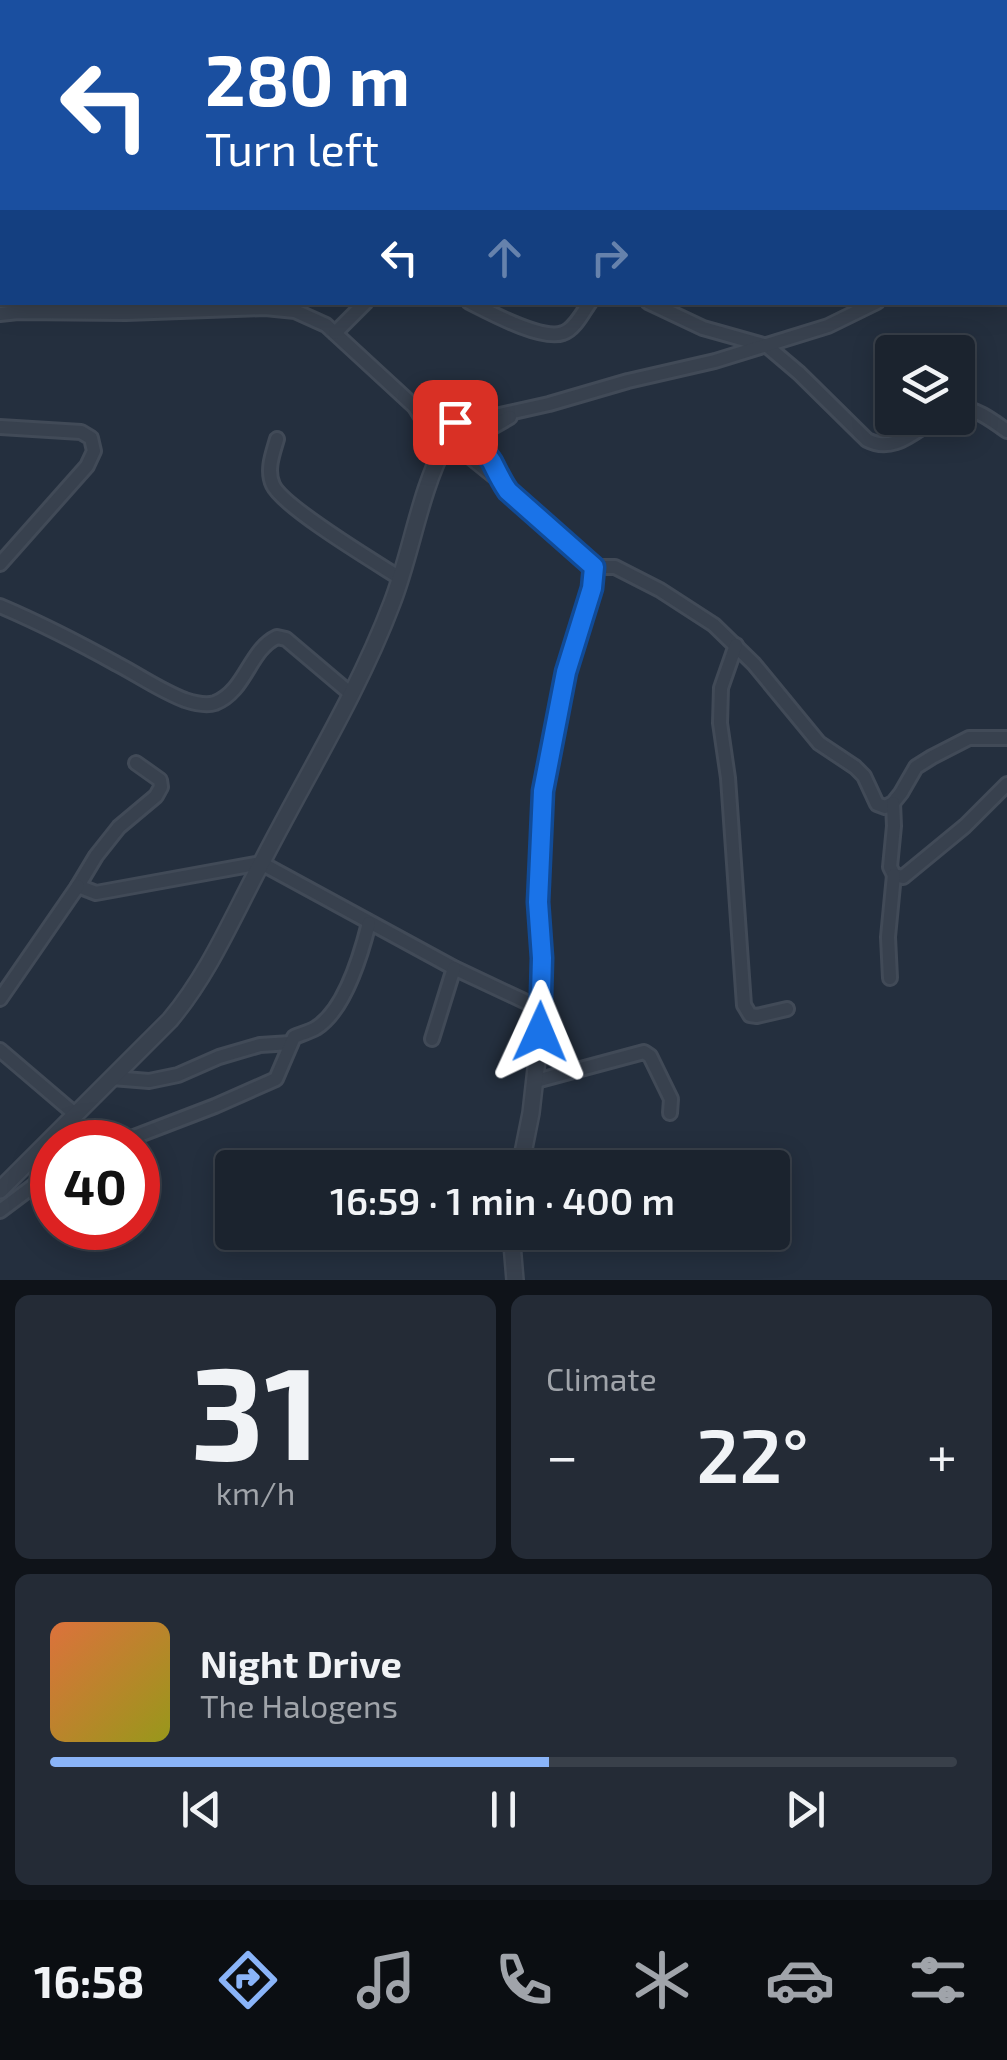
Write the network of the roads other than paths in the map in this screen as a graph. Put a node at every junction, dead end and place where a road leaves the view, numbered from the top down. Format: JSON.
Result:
{"nodes":[{"id":1,"x":363,"y":305,"type":"edge"},
{"id":2,"x":475,"y":305,"type":"edge"},
{"id":3,"x":588,"y":305,"type":"edge"},
{"id":4,"x":654,"y":305,"type":"edge"},
{"id":5,"x":871,"y":305,"type":"edge"},
{"id":6,"x":126,"y":308,"type":"edge"},
{"id":7,"x":0,"y":314,"type":"edge"},
{"id":8,"x":335,"y":333,"type":"junction"},
{"id":9,"x":767,"y":346,"type":"junction"},
{"id":10,"x":975,"y":413,"type":"edge"},
{"id":11,"x":0,"y":427,"type":"edge"},
{"id":12,"x":1007,"y":431,"type":"edge"},
{"id":13,"x":458,"y":435,"type":"junction"},
{"id":14,"x":911,"y":435,"type":"edge"},
{"id":15,"x":278,"y":439,"type":"dead end"},
{"id":16,"x":0,"y":564,"type":"edge"},
{"id":17,"x":594,"y":567,"type":"junction"},
{"id":18,"x":400,"y":578,"type":"junction"},
{"id":19,"x":0,"y":606,"type":"edge"},
{"id":20,"x":736,"y":644,"type":"junction"},
{"id":21,"x":351,"y":694,"type":"junction"},
{"id":22,"x":1007,"y":738,"type":"edge"},
{"id":23,"x":136,"y":763,"type":"dead end"},
{"id":24,"x":1007,"y":784,"type":"edge"},
{"id":25,"x":893,"y":803,"type":"junction"},
{"id":26,"x":260,"y":863,"type":"junction"},
{"id":27,"x":894,"y":875,"type":"junction"},
{"id":28,"x":78,"y":886,"type":"junction"},
{"id":29,"x":369,"y":924,"type":"junction"},
{"id":30,"x":454,"y":968,"type":"junction"},
{"id":31,"x":890,"y":978,"type":"dead end"},
{"id":32,"x":0,"y":999,"type":"edge"},
{"id":33,"x":540,"y":1008,"type":"junction"},
{"id":34,"x":787,"y":1009,"type":"dead end"},
{"id":35,"x":432,"y":1040,"type":"dead end"},
{"id":36,"x":290,"y":1043,"type":"junction"},
{"id":37,"x":0,"y":1050,"type":"edge"},
{"id":38,"x":112,"y":1078,"type":"junction"},
{"id":39,"x":536,"y":1081,"type":"junction"},
{"id":40,"x":670,"y":1113,"type":"dead end"},
{"id":41,"x":75,"y":1114,"type":"junction"},
{"id":42,"x":160,"y":1126,"type":"edge"},
{"id":43,"x":523,"y":1150,"type":"edge"},
{"id":44,"x":2,"y":1185,"type":"edge"},
{"id":45,"x":30,"y":1188,"type":"edge"},
{"id":46,"x":0,"y":1211,"type":"edge"},
{"id":47,"x":512,"y":1250,"type":"edge"},
{"id":48,"x":515,"y":1280,"type":"edge"}],
"edges":[{"from":1,"to":8,"type":"street"},
{"from":2,"to":3,"type":"street"},
{"from":4,"to":9,"type":"street"},
{"from":5,"to":9,"type":"street"},
{"from":6,"to":7,"type":"street"},
{"from":6,"to":8,"type":"street"},
{"from":8,"to":13,"type":"street"},
{"from":9,"to":13,"type":"street"},
{"from":9,"to":14,"type":"street"},
{"from":10,"to":12,"type":"street"},
{"from":11,"to":16,"type":"street"},
{"from":13,"to":17,"type":"street"},
{"from":13,"to":18,"type":"street"},
{"from":15,"to":18,"type":"street"},
{"from":17,"to":20,"type":"street"},
{"from":17,"to":33,"type":"street"},
{"from":18,"to":21,"type":"street"},
{"from":19,"to":21,"type":"street"},
{"from":20,"to":25,"type":"street"},
{"from":20,"to":34,"type":"street"},
{"from":21,"to":26,"type":"street"},
{"from":22,"to":25,"type":"street"},
{"from":23,"to":28,"type":"street"},
{"from":24,"to":27,"type":"street"},
{"from":25,"to":27,"type":"street"},
{"from":26,"to":28,"type":"street"},
{"from":26,"to":29,"type":"street"},
{"from":26,"to":38,"type":"street"},
{"from":27,"to":31,"type":"street"},
{"from":28,"to":32,"type":"street"},
{"from":29,"to":30,"type":"street"},
{"from":29,"to":36,"type":"street"},
{"from":30,"to":33,"type":"street"},
{"from":30,"to":35,"type":"street"},
{"from":33,"to":39,"type":"street"},
{"from":36,"to":38,"type":"street"},
{"from":36,"to":42,"type":"street"},
{"from":37,"to":41,"type":"street"},
{"from":38,"to":41,"type":"street"},
{"from":39,"to":40,"type":"street"},
{"from":39,"to":43,"type":"street"},
{"from":41,"to":44,"type":"street"},
{"from":45,"to":46,"type":"street"},
{"from":47,"to":48,"type":"street"}]}
